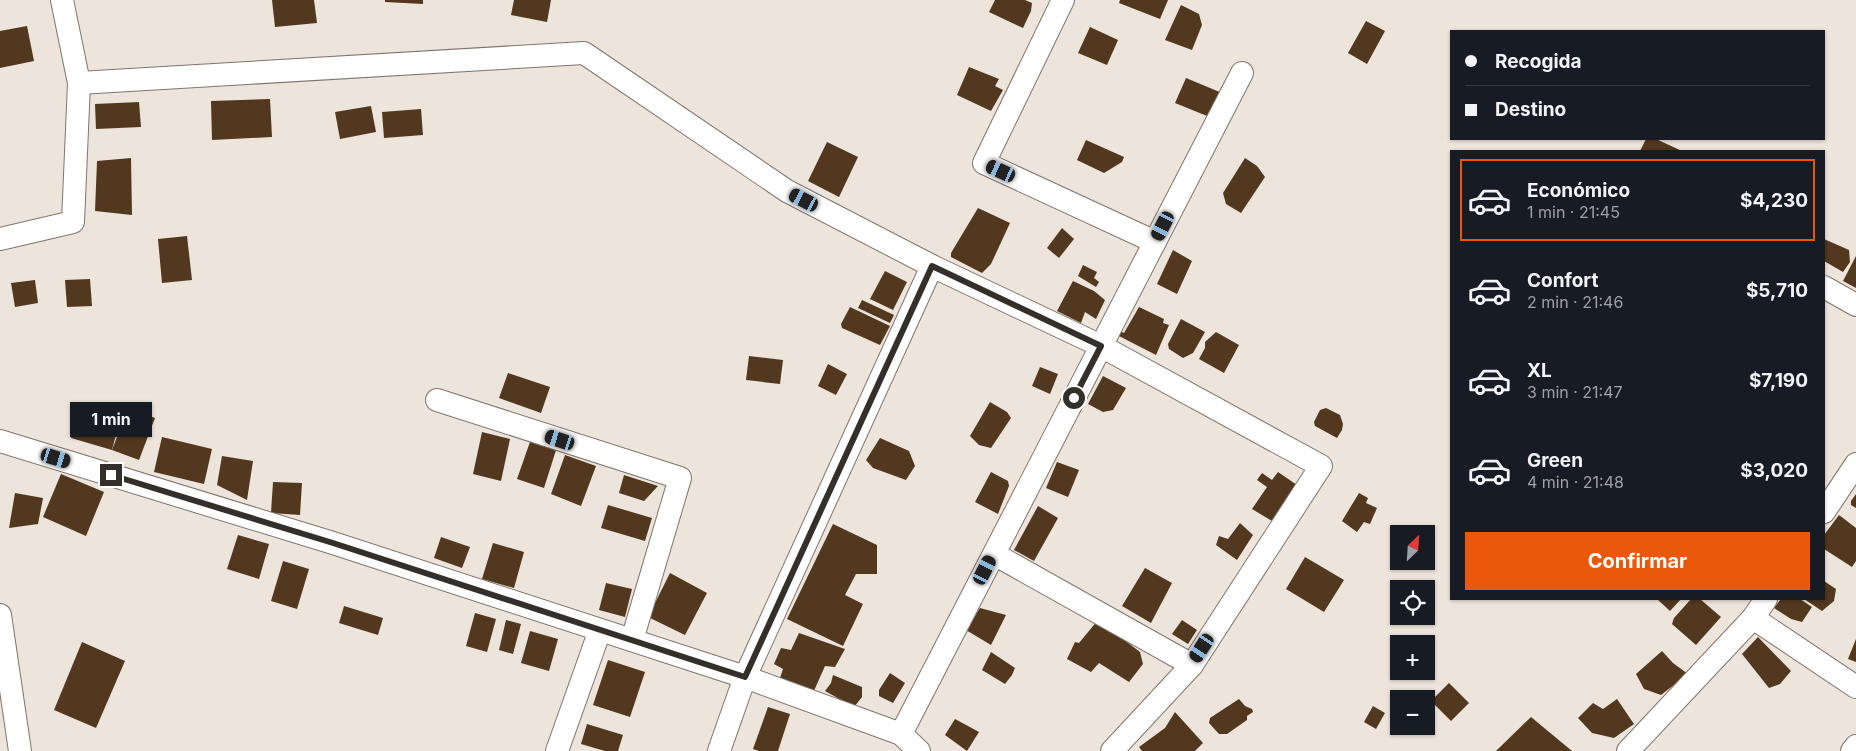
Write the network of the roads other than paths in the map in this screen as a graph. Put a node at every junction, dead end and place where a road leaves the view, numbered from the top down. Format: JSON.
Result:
{"nodes":[{"id":1,"x":62,"y":0,"type":"edge"},
{"id":2,"x":1063,"y":0,"type":"edge"},
{"id":3,"x":1242,"y":73,"type":"dead end"},
{"id":4,"x":78,"y":83,"type":"junction"},
{"id":5,"x":0,"y":239,"type":"edge"},
{"id":6,"x":1154,"y":242,"type":"junction"},
{"id":7,"x":932,"y":266,"type":"junction"},
{"id":8,"x":1825,"y":289,"type":"edge"},
{"id":9,"x":1856,"y":305,"type":"edge"},
{"id":10,"x":1101,"y":346,"type":"junction"},
{"id":11,"x":437,"y":400,"type":"dead end"},
{"id":12,"x":0,"y":441,"type":"edge"},
{"id":13,"x":1856,"y":464,"type":"edge"},
{"id":14,"x":1825,"y":510,"type":"edge"},
{"id":15,"x":994,"y":554,"type":"junction"},
{"id":16,"x":1765,"y":600,"type":"edge"},
{"id":17,"x":0,"y":616,"type":"edge"},
{"id":18,"x":1753,"y":618,"type":"junction"},
{"id":19,"x":600,"y":630,"type":"junction"},
{"id":20,"x":632,"y":640,"type":"junction"},
{"id":21,"x":1192,"y":665,"type":"junction"},
{"id":22,"x":745,"y":677,"type":"junction"},
{"id":23,"x":1856,"y":687,"type":"edge"},
{"id":24,"x":900,"y":734,"type":"junction"},
{"id":25,"x":1856,"y":746,"type":"edge"},
{"id":26,"x":20,"y":751,"type":"edge"},
{"id":27,"x":557,"y":751,"type":"edge"},
{"id":28,"x":719,"y":751,"type":"edge"},
{"id":29,"x":918,"y":751,"type":"edge"},
{"id":30,"x":1112,"y":751,"type":"edge"},
{"id":31,"x":1628,"y":751,"type":"edge"},
{"id":32,"x":1852,"y":751,"type":"edge"}],
"edges":[{"from":1,"to":4,"type":"street"},
{"from":2,"to":6,"type":"street"},
{"from":3,"to":6,"type":"street"},
{"from":4,"to":5,"type":"street"},
{"from":4,"to":7,"type":"street"},
{"from":6,"to":10,"type":"street"},
{"from":7,"to":10,"type":"street"},
{"from":7,"to":22,"type":"street"},
{"from":8,"to":9,"type":"street"},
{"from":10,"to":15,"type":"street"},
{"from":10,"to":21,"type":"street"},
{"from":11,"to":20,"type":"street"},
{"from":12,"to":19,"type":"street"},
{"from":13,"to":14,"type":"street"},
{"from":15,"to":21,"type":"street"},
{"from":15,"to":24,"type":"street"},
{"from":16,"to":18,"type":"street"},
{"from":17,"to":26,"type":"street"},
{"from":18,"to":23,"type":"street"},
{"from":18,"to":31,"type":"street"},
{"from":19,"to":20,"type":"street"},
{"from":19,"to":27,"type":"street"},
{"from":20,"to":22,"type":"street"},
{"from":21,"to":30,"type":"street"},
{"from":22,"to":24,"type":"street"},
{"from":22,"to":28,"type":"street"},
{"from":24,"to":29,"type":"street"},
{"from":25,"to":32,"type":"street"}]}
